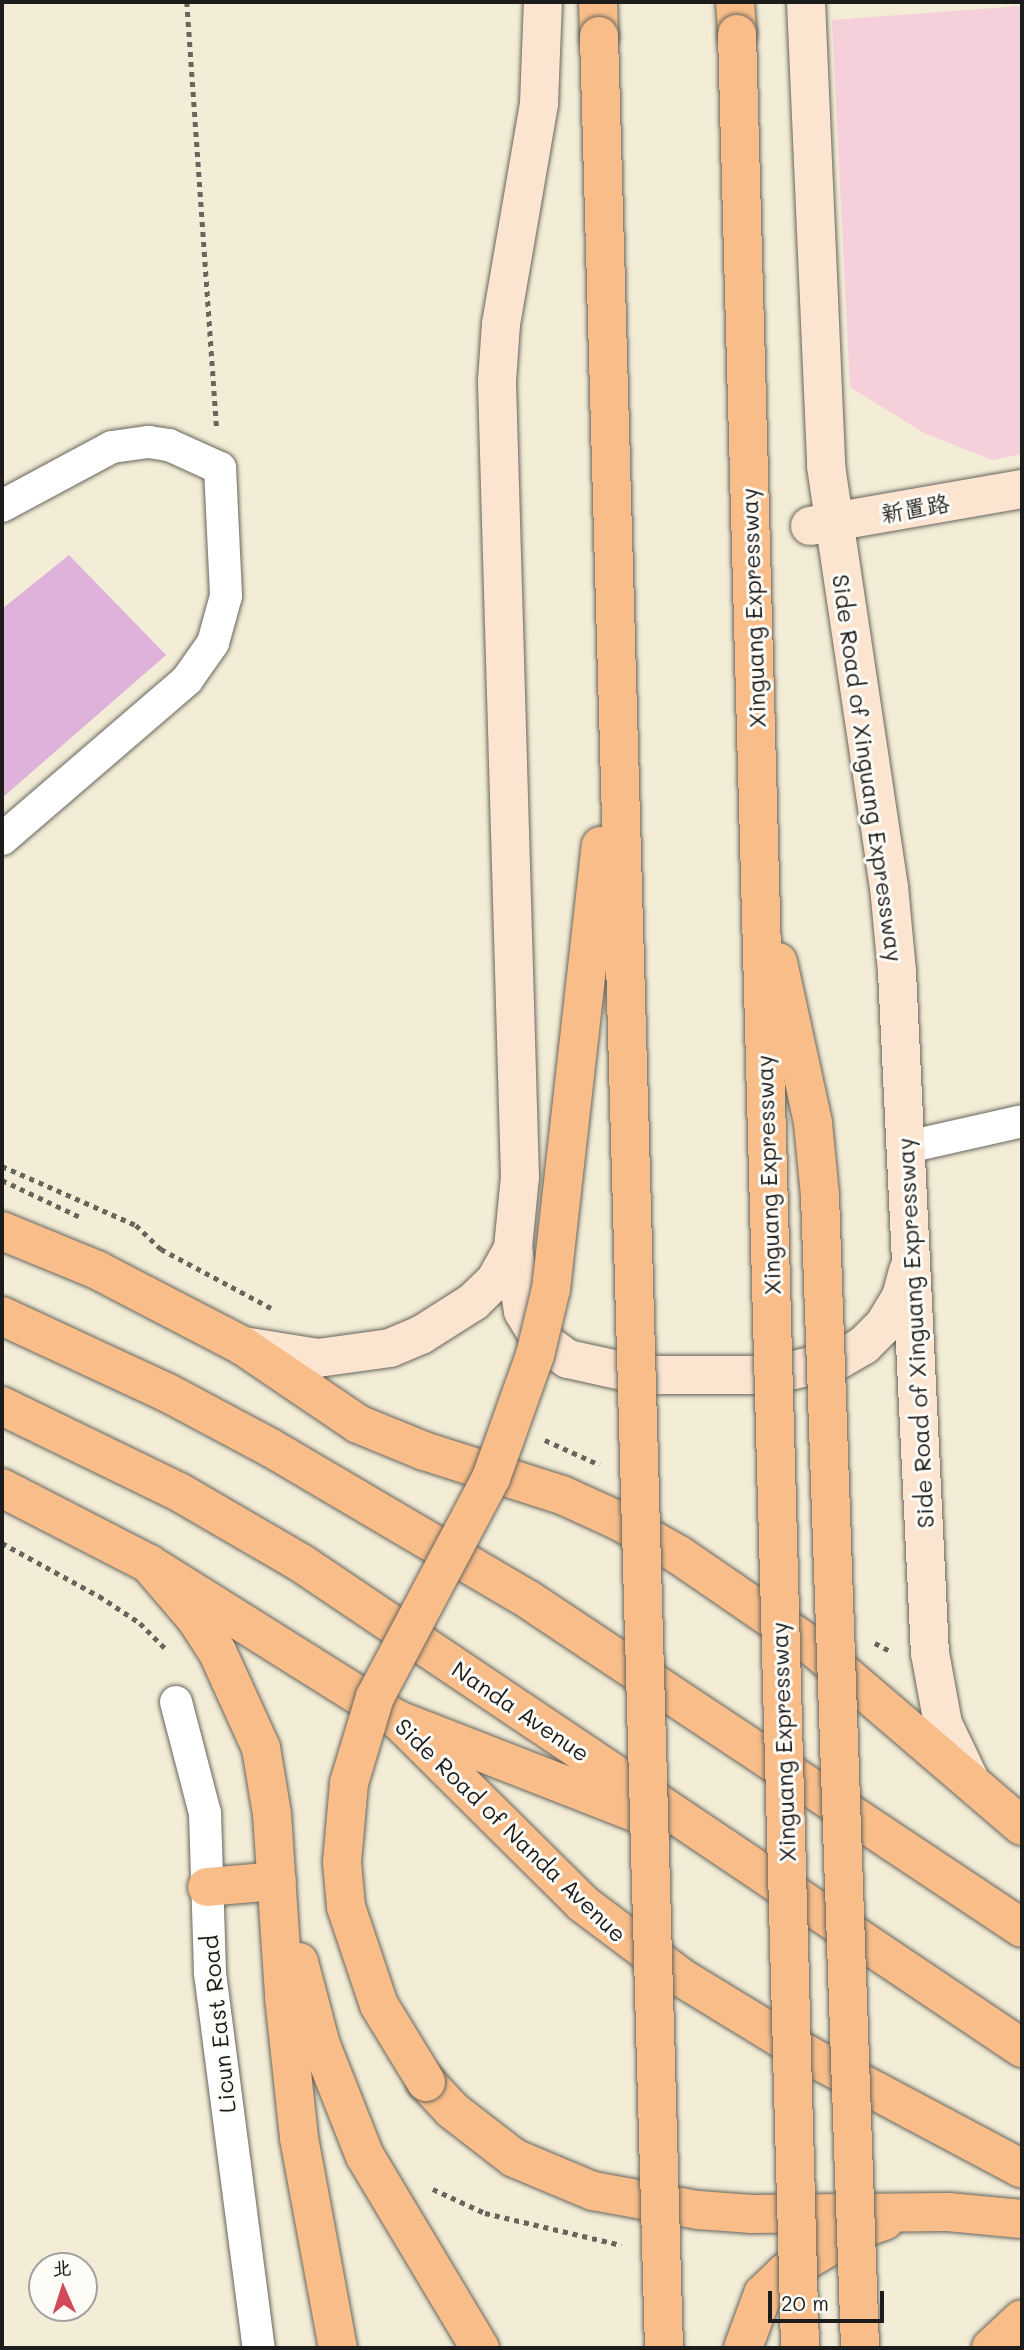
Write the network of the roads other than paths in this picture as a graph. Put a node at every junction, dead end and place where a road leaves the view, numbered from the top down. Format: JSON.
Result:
{"nodes":[{"id":1,"x":543,"y":2,"type":"edge"},
{"id":2,"x":806,"y":2,"type":"edge"},
{"id":3,"x":736,"y":18,"type":"edge"},
{"id":4,"x":599,"y":19,"type":"edge"},
{"id":5,"x":1022,"y":492,"type":"edge"},
{"id":6,"x":2,"y":506,"type":"edge"},
{"id":7,"x":808,"y":527,"type":"dead end"},
{"id":8,"x":616,"y":729,"type":"junction"},
{"id":9,"x":2,"y":839,"type":"edge"},
{"id":10,"x":761,"y":891,"type":"junction"},
{"id":11,"x":1022,"y":1121,"type":"edge"},
{"id":12,"x":907,"y":1147,"type":"junction"},
{"id":13,"x":2,"y":1231,"type":"edge"},
{"id":14,"x":513,"y":1248,"type":"junction"},
{"id":15,"x":912,"y":1256,"type":"junction"},
{"id":16,"x":2,"y":1316,"type":"edge"},
{"id":17,"x":243,"y":1346,"type":"junction"},
{"id":18,"x":2,"y":1406,"type":"edge"},
{"id":19,"x":2,"y":1489,"type":"edge"},
{"id":20,"x":149,"y":1564,"type":"junction"},
{"id":21,"x":176,"y":1702,"type":"dead end"},
{"id":22,"x":398,"y":1720,"type":"junction"},
{"id":23,"x":970,"y":1780,"type":"junction"},
{"id":24,"x":1022,"y":1826,"type":"edge"},
{"id":25,"x":724,"y":1847,"type":"junction"},
{"id":26,"x":207,"y":1887,"type":"junction"},
{"id":27,"x":278,"y":1894,"type":"junction"},
{"id":28,"x":1022,"y":1927,"type":"edge"},
{"id":29,"x":1022,"y":2048,"type":"edge"},
{"id":30,"x":1022,"y":2169,"type":"edge"},
{"id":31,"x":911,"y":2212,"type":"junction"},
{"id":32,"x":1022,"y":2219,"type":"edge"},
{"id":33,"x":1022,"y":2319,"type":"edge"},
{"id":34,"x":259,"y":2348,"type":"edge"},
{"id":35,"x":338,"y":2348,"type":"edge"},
{"id":36,"x":480,"y":2348,"type":"edge"},
{"id":37,"x":664,"y":2348,"type":"edge"},
{"id":38,"x":743,"y":2348,"type":"edge"},
{"id":39,"x":800,"y":2348,"type":"edge"},
{"id":40,"x":860,"y":2348,"type":"edge"},
{"id":41,"x":991,"y":2348,"type":"edge"}],
"edges":[{"from":1,"to":14,"type":"main road"},
{"from":2,"to":12,"type":"main road","name":"Side Road of Xinguang Expressway"},
{"from":3,"to":10,"type":"main road","name":"Xinguang Expressway","bridge":true},
{"from":4,"to":8,"type":"main road","bridge":true},
{"from":5,"to":7,"type":"main road","name":"新置路"},
{"from":6,"to":9,"type":"street"},
{"from":8,"to":31,"type":"main road","bridge":true},
{"from":8,"to":37,"type":"main road","bridge":true},
{"from":10,"to":39,"type":"main road","name":"Xinguang Expressway","bridge":true},
{"from":10,"to":40,"type":"main road","bridge":true},
{"from":11,"to":12,"type":"street"},
{"from":12,"to":15,"type":"main road","name":"Side Road of Xinguang Expressway"},
{"from":13,"to":17,"type":"main road"},
{"from":14,"to":15,"type":"main road"},
{"from":14,"to":17,"type":"main road"},
{"from":15,"to":23,"type":"main road","name":"Side Road of Xinguang Expressway"},
{"from":16,"to":28,"type":"main road"},
{"from":17,"to":23,"type":"main road"},
{"from":18,"to":25,"type":"main road","name":"Nanda Avenue"},
{"from":19,"to":20,"type":"main road","name":"Side Road of Nanda Avenue"},
{"from":20,"to":22,"type":"main road","name":"Side Road of Nanda Avenue"},
{"from":20,"to":27,"type":"main road"},
{"from":21,"to":26,"type":"street","name":"Licun East Road"},
{"from":22,"to":25,"type":"main road"},
{"from":22,"to":30,"type":"main road","name":"Side Road of Nanda Avenue"},
{"from":23,"to":24,"type":"main road"},
{"from":25,"to":29,"type":"main road","name":"Nanda Avenue"},
{"from":26,"to":27,"type":"main road"},
{"from":26,"to":34,"type":"street","name":"Licun East Road"},
{"from":27,"to":35,"type":"main road"},
{"from":27,"to":36,"type":"main road"},
{"from":31,"to":32,"type":"main road"},
{"from":31,"to":38,"type":"main road"},
{"from":33,"to":41,"type":"main road"}]}
